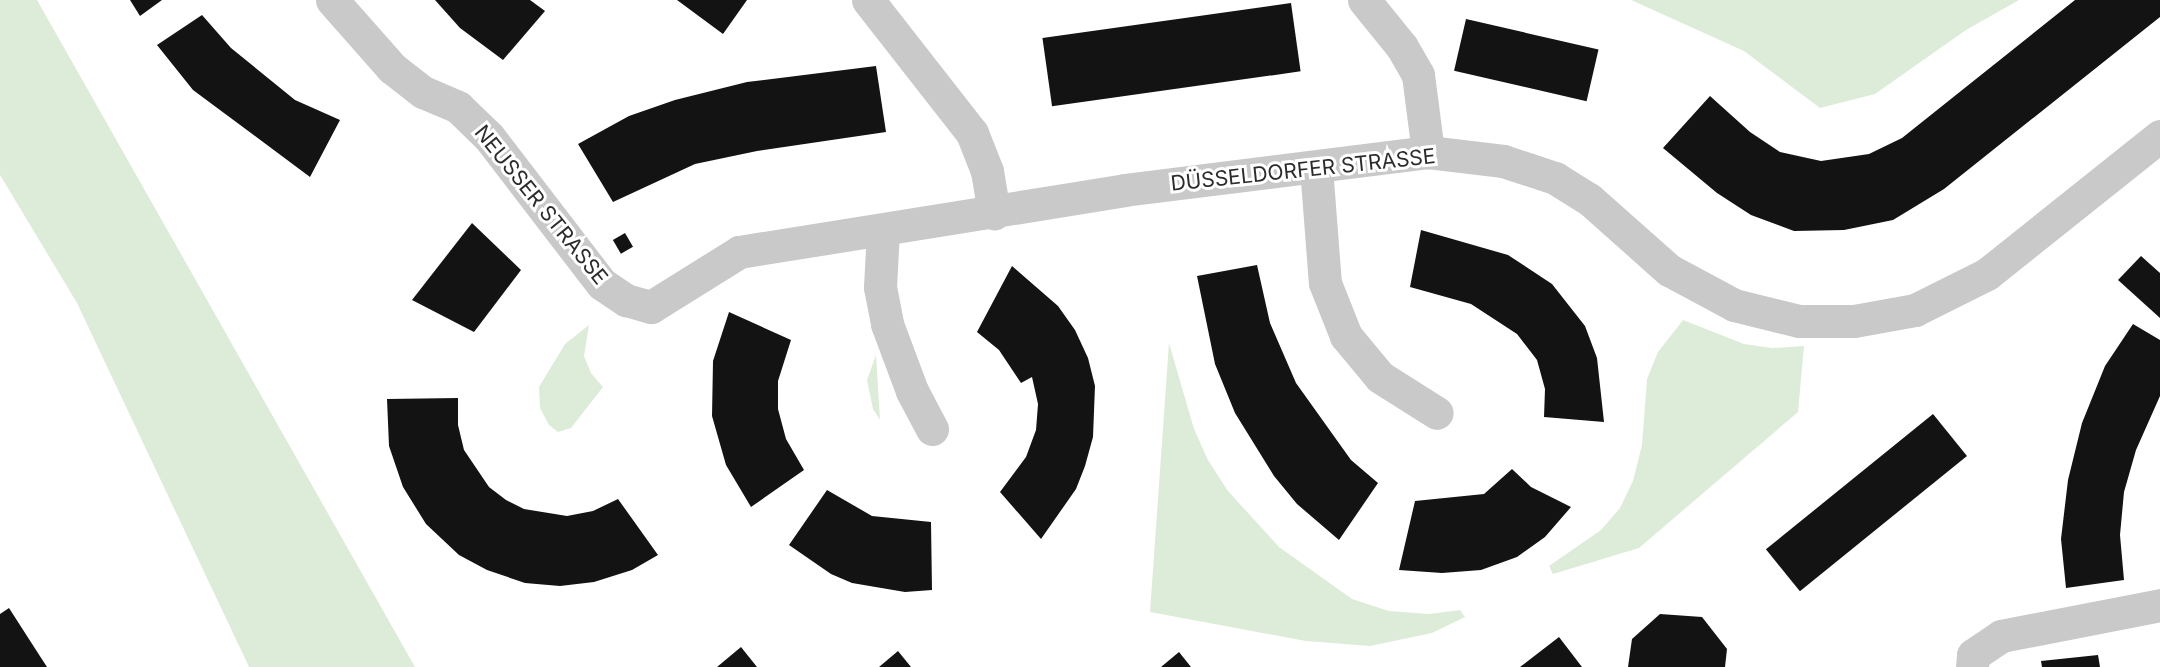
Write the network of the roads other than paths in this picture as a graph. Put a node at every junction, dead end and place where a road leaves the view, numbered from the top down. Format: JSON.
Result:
{"nodes":[{"id":1,"x":332,"y":0,"type":"edge"},
{"id":2,"x":868,"y":0,"type":"edge"},
{"id":3,"x":1364,"y":0,"type":"edge"},
{"id":4,"x":2160,"y":136,"type":"edge"},
{"id":5,"x":1428,"y":152,"type":"junction"},
{"id":6,"x":1316,"y":167,"type":"junction"},
{"id":7,"x":994,"y":213,"type":"junction"},
{"id":8,"x":883,"y":230,"type":"junction"},
{"id":9,"x":651,"y":307,"type":"joint"},
{"id":10,"x":1437,"y":413,"type":"dead end"},
{"id":11,"x":932,"y":429,"type":"dead end"},
{"id":12,"x":2160,"y":605,"type":"edge"},
{"id":13,"x":1972,"y":661,"type":"edge"}],
"edges":[{"from":1,"to":9,"type":"street","name":"NEUSSER STRASSE"},
{"from":2,"to":7,"type":"street"},
{"from":3,"to":5,"type":"street"},
{"from":4,"to":5,"type":"street","name":"DÜSSELDORFER STRASSE"},
{"from":5,"to":6,"type":"street","name":"DÜSSELDORFER STRASSE"},
{"from":6,"to":7,"type":"street","name":"DÜSSELDORFER STRASSE"},
{"from":6,"to":10,"type":"street"},
{"from":7,"to":8,"type":"street","name":"DÜSSELDORFER STRASSE"},
{"from":8,"to":9,"type":"street","name":"DÜSSELDORFER STRASSE"},
{"from":8,"to":11,"type":"street"},
{"from":12,"to":13,"type":"street"}]}
